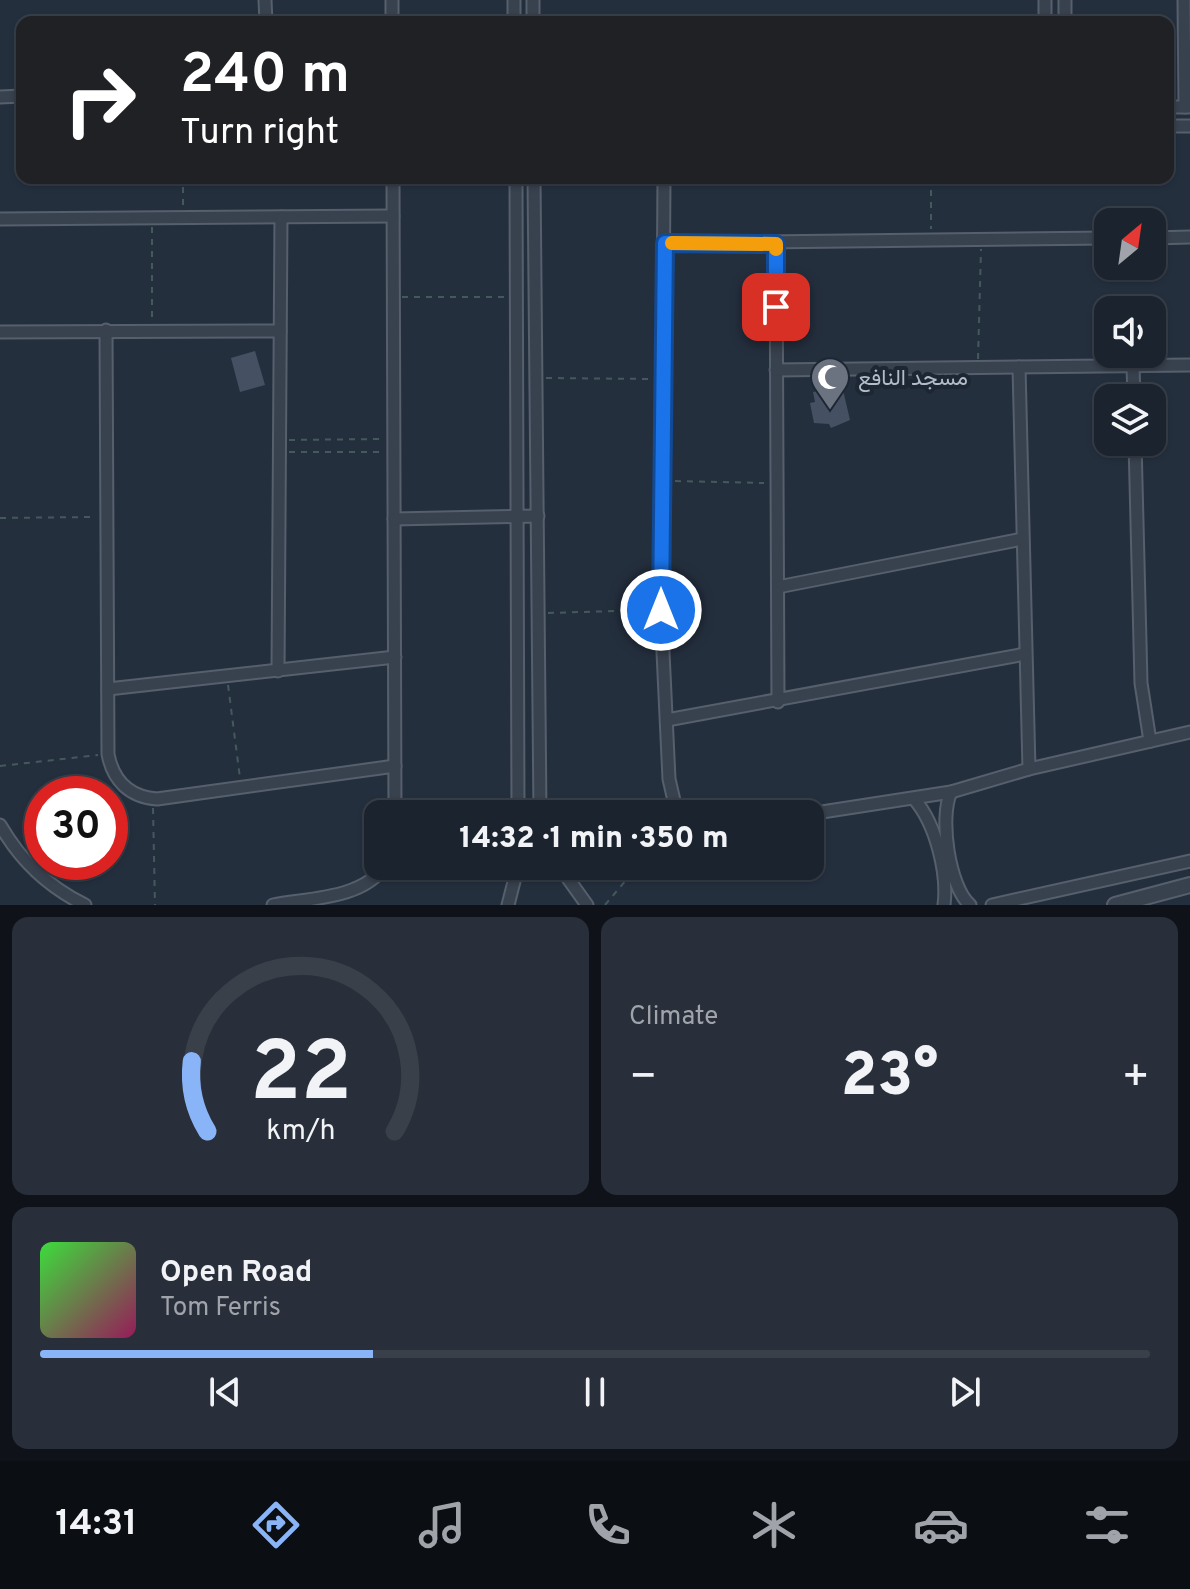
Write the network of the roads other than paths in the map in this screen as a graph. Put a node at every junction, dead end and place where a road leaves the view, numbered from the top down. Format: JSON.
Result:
{"nodes":[{"id":1,"x":1184,"y":0,"type":"edge"},
{"id":2,"x":1188,"y":107,"type":"edge"},
{"id":3,"x":393,"y":184,"type":"edge"},
{"id":4,"x":516,"y":184,"type":"edge"},
{"id":5,"x":534,"y":184,"type":"edge"},
{"id":6,"x":664,"y":184,"type":"edge"},
{"id":7,"x":393,"y":216,"type":"junction"},
{"id":8,"x":281,"y":217,"type":"junction"},
{"id":9,"x":0,"y":219,"type":"edge"},
{"id":10,"x":1190,"y":237,"type":"edge"},
{"id":11,"x":1094,"y":238,"type":"edge"},
{"id":12,"x":1166,"y":238,"type":"edge"},
{"id":13,"x":665,"y":243,"type":"junction"},
{"id":14,"x":776,"y":244,"type":"junction"},
{"id":15,"x":106,"y":330,"type":"junction"},
{"id":16,"x":280,"y":331,"type":"junction"},
{"id":17,"x":0,"y":332,"type":"edge"},
{"id":18,"x":1166,"y":365,"type":"edge"},
{"id":19,"x":1190,"y":365,"type":"edge"},
{"id":20,"x":1094,"y":366,"type":"edge"},
{"id":21,"x":1019,"y":367,"type":"junction"},
{"id":22,"x":776,"y":370,"type":"junction"},
{"id":23,"x":1135,"y":456,"type":"edge"},
{"id":24,"x":519,"y":516,"type":"junction"},
{"id":25,"x":538,"y":516,"type":"junction"},
{"id":26,"x":394,"y":519,"type":"junction"},
{"id":27,"x":1022,"y":539,"type":"junction"},
{"id":28,"x":778,"y":587,"type":"junction"},
{"id":29,"x":1025,"y":654,"type":"junction"},
{"id":30,"x":395,"y":657,"type":"junction"},
{"id":31,"x":278,"y":671,"type":"junction"},
{"id":32,"x":108,"y":689,"type":"junction"},
{"id":33,"x":778,"y":702,"type":"junction"},
{"id":34,"x":667,"y":720,"type":"junction"},
{"id":35,"x":1190,"y":732,"type":"edge"},
{"id":36,"x":1150,"y":741,"type":"junction"},
{"id":37,"x":395,"y":766,"type":"junction"},
{"id":38,"x":1029,"y":769,"type":"junction"},
{"id":39,"x":951,"y":792,"type":"junction"},
{"id":40,"x":395,"y":800,"type":"edge"},
{"id":41,"x":518,"y":800,"type":"edge"},
{"id":42,"x":540,"y":800,"type":"edge"},
{"id":43,"x":675,"y":800,"type":"edge"},
{"id":44,"x":915,"y":800,"type":"junction"},
{"id":45,"x":824,"y":812,"type":"edge"},
{"id":46,"x":0,"y":825,"type":"edge"},
{"id":47,"x":1190,"y":861,"type":"edge"},
{"id":48,"x":371,"y":880,"type":"edge"},
{"id":49,"x":514,"y":880,"type":"edge"},
{"id":50,"x":569,"y":880,"type":"edge"},
{"id":51,"x":1190,"y":885,"type":"edge"},
{"id":52,"x":85,"y":905,"type":"edge"},
{"id":53,"x":273,"y":905,"type":"edge"},
{"id":54,"x":508,"y":905,"type":"edge"},
{"id":55,"x":587,"y":905,"type":"edge"},
{"id":56,"x":944,"y":905,"type":"edge"},
{"id":57,"x":970,"y":905,"type":"edge"},
{"id":58,"x":992,"y":905,"type":"edge"},
{"id":59,"x":1115,"y":905,"type":"edge"}],
"edges":[{"from":1,"to":2,"type":"street"},
{"from":3,"to":7,"type":"street"},
{"from":4,"to":24,"type":"street"},
{"from":5,"to":25,"type":"street"},
{"from":6,"to":13,"type":"street"},
{"from":7,"to":8,"type":"street"},
{"from":7,"to":26,"type":"street"},
{"from":8,"to":9,"type":"street"},
{"from":8,"to":16,"type":"street"},
{"from":10,"to":12,"type":"street"},
{"from":11,"to":14,"type":"street"},
{"from":13,"to":14,"type":"street"},
{"from":13,"to":34,"type":"street"},
{"from":14,"to":22,"type":"street"},
{"from":15,"to":16,"type":"street"},
{"from":15,"to":17,"type":"street"},
{"from":15,"to":32,"type":"street"},
{"from":16,"to":31,"type":"street"},
{"from":18,"to":19,"type":"street"},
{"from":20,"to":21,"type":"street"},
{"from":21,"to":22,"type":"street"},
{"from":21,"to":27,"type":"street"},
{"from":22,"to":28,"type":"street"},
{"from":23,"to":36,"type":"street"},
{"from":24,"to":25,"type":"street"},
{"from":24,"to":26,"type":"street"},
{"from":24,"to":41,"type":"street"},
{"from":25,"to":42,"type":"street"},
{"from":26,"to":30,"type":"street"},
{"from":27,"to":28,"type":"street"},
{"from":27,"to":29,"type":"street"},
{"from":28,"to":33,"type":"street"},
{"from":29,"to":33,"type":"street"},
{"from":29,"to":38,"type":"street"},
{"from":30,"to":31,"type":"street"},
{"from":30,"to":37,"type":"street"},
{"from":31,"to":32,"type":"street"},
{"from":32,"to":37,"type":"street"},
{"from":33,"to":34,"type":"street"},
{"from":34,"to":43,"type":"street"},
{"from":35,"to":36,"type":"street"},
{"from":36,"to":38,"type":"street"},
{"from":37,"to":40,"type":"street"},
{"from":38,"to":39,"type":"street"},
{"from":39,"to":44,"type":"street"},
{"from":39,"to":57,"type":"street"},
{"from":44,"to":45,"type":"street"},
{"from":44,"to":56,"type":"street"},
{"from":46,"to":52,"type":"street"},
{"from":47,"to":58,"type":"street"},
{"from":48,"to":53,"type":"street"},
{"from":49,"to":54,"type":"street"},
{"from":50,"to":55,"type":"street"},
{"from":51,"to":59,"type":"street"}]}
